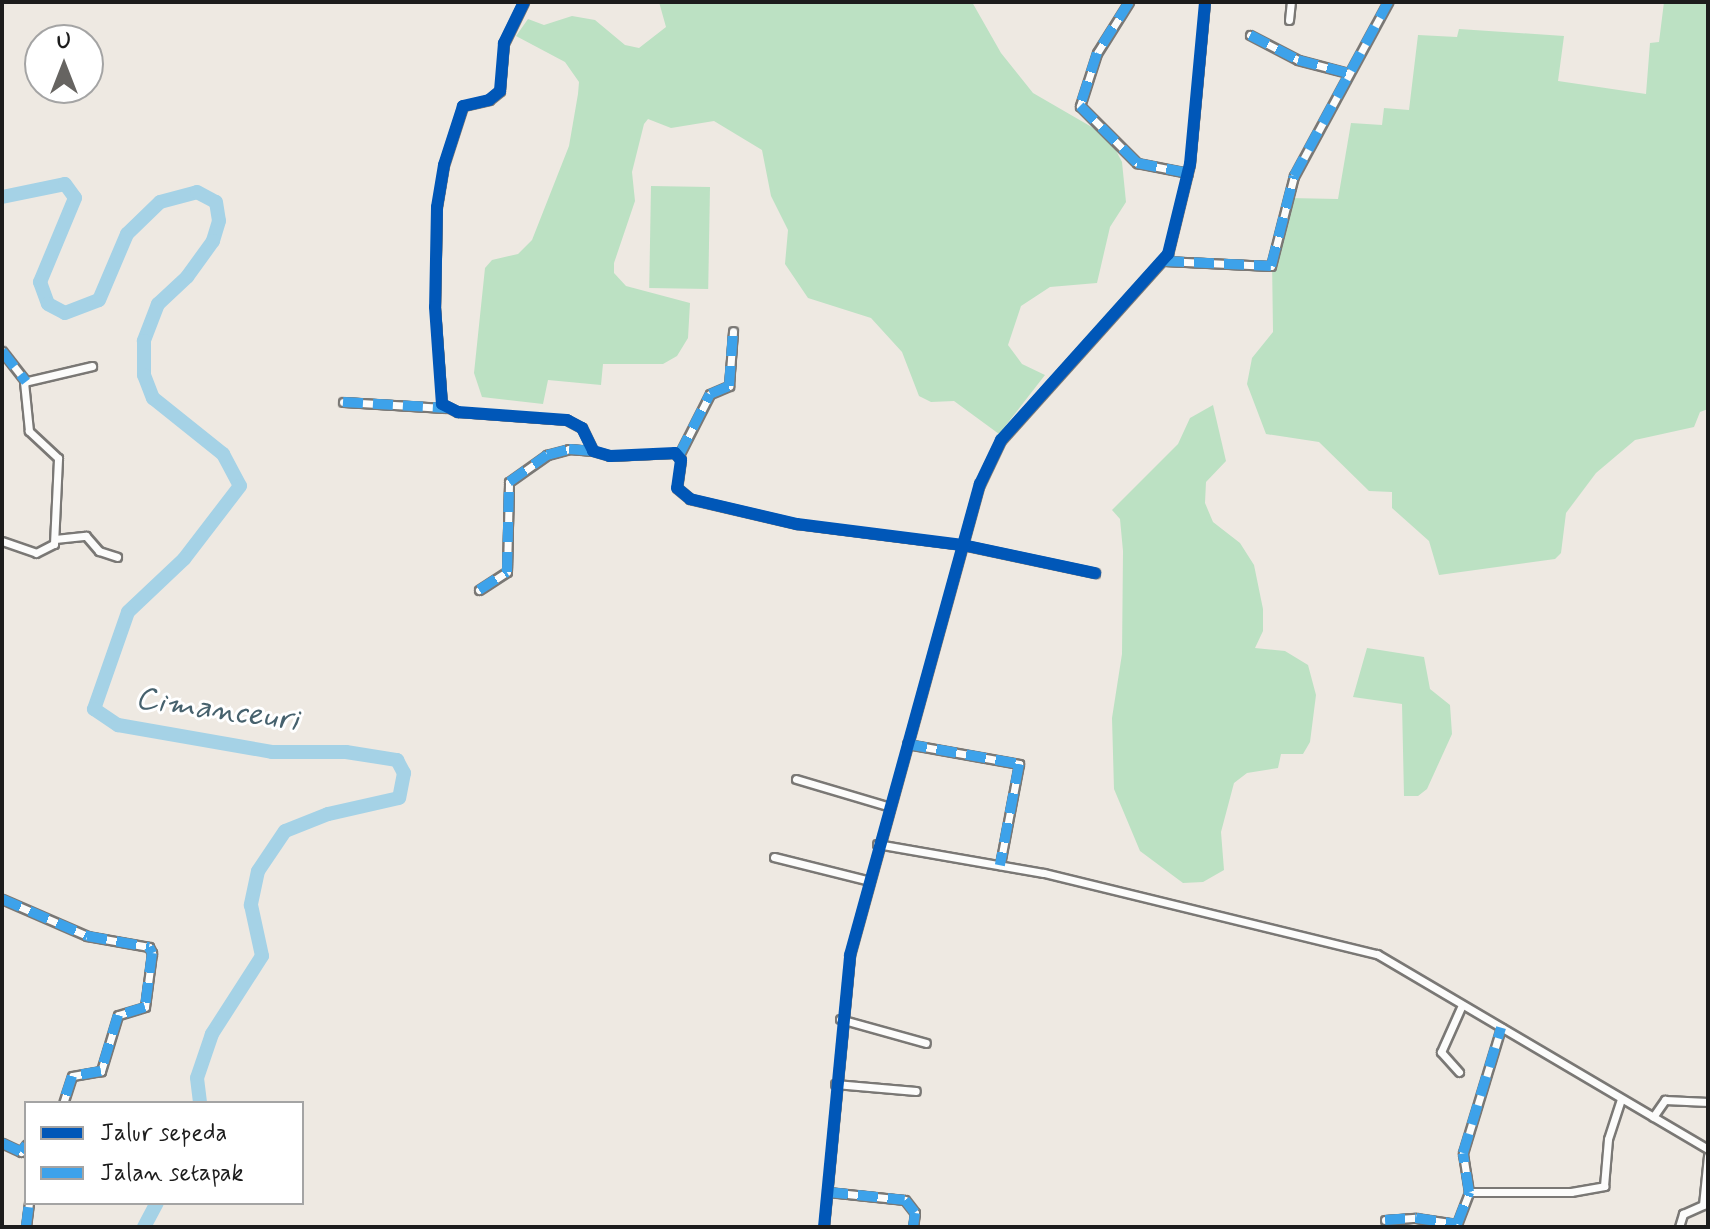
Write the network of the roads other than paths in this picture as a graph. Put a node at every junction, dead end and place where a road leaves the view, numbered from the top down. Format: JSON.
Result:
{"nodes":[{"id":1,"x":524,"y":2,"type":"edge"},
{"id":2,"x":1129,"y":2,"type":"edge"},
{"id":3,"x":1205,"y":2,"type":"edge"},
{"id":4,"x":1291,"y":2,"type":"edge"},
{"id":5,"x":1388,"y":2,"type":"edge"},
{"id":6,"x":1289,"y":20,"type":"dead end"},
{"id":7,"x":1250,"y":35,"type":"dead end"},
{"id":8,"x":1348,"y":73,"type":"junction"},
{"id":9,"x":1188,"y":173,"type":"junction"},
{"id":10,"x":1164,"y":261,"type":"junction"},
{"id":11,"x":733,"y":331,"type":"dead end"},
{"id":12,"x":2,"y":351,"type":"edge"},
{"id":13,"x":92,"y":366,"type":"dead end"},
{"id":14,"x":26,"y":382,"type":"junction"},
{"id":15,"x":343,"y":402,"type":"dead end"},
{"id":16,"x":448,"y":408,"type":"junction"},
{"id":17,"x":593,"y":451,"type":"junction"},
{"id":18,"x":679,"y":455,"type":"junction"},
{"id":19,"x":55,"y":539,"type":"junction"},
{"id":20,"x":2,"y":541,"type":"edge"},
{"id":21,"x":963,"y":545,"type":"junction"},
{"id":22,"x":117,"y":557,"type":"dead end"},
{"id":23,"x":1095,"y":573,"type":"dead end"},
{"id":24,"x":479,"y":590,"type":"dead end"},
{"id":25,"x":907,"y":744,"type":"junction"},
{"id":26,"x":796,"y":779,"type":"dead end"},
{"id":27,"x":887,"y":806,"type":"junction"},
{"id":28,"x":877,"y":844,"type":"junction"},
{"id":29,"x":774,"y":857,"type":"dead end"},
{"id":30,"x":1000,"y":865,"type":"junction"},
{"id":31,"x":866,"y":880,"type":"junction"},
{"id":32,"x":2,"y":899,"type":"edge"},
{"id":33,"x":1462,"y":1005,"type":"junction"},
{"id":34,"x":840,"y":1019,"type":"junction"},
{"id":35,"x":1501,"y":1028,"type":"junction"},
{"id":36,"x":926,"y":1043,"type":"dead end"},
{"id":37,"x":1459,"y":1072,"type":"dead end"},
{"id":38,"x":835,"y":1084,"type":"junction"},
{"id":39,"x":916,"y":1091,"type":"dead end"},
{"id":40,"x":1621,"y":1099,"type":"junction"},
{"id":41,"x":64,"y":1101,"type":"edge"},
{"id":42,"x":1708,"y":1102,"type":"edge"},
{"id":43,"x":1653,"y":1117,"type":"junction"},
{"id":44,"x":2,"y":1143,"type":"edge"},
{"id":45,"x":24,"y":1149,"type":"edge"},
{"id":46,"x":1708,"y":1149,"type":"edge"},
{"id":47,"x":1708,"y":1156,"type":"edge"},
{"id":48,"x":828,"y":1192,"type":"junction"},
{"id":49,"x":1469,"y":1192,"type":"junction"},
{"id":50,"x":29,"y":1205,"type":"edge"},
{"id":51,"x":1385,"y":1220,"type":"dead end"},
{"id":52,"x":26,"y":1227,"type":"edge"},
{"id":53,"x":824,"y":1227,"type":"edge"},
{"id":54,"x":913,"y":1227,"type":"edge"},
{"id":55,"x":1679,"y":1227,"type":"edge"}],
"edges":[{"from":1,"to":16,"type":"street"},
{"from":2,"to":9,"type":"street"},
{"from":3,"to":9,"type":"street"},
{"from":4,"to":6,"type":"street"},
{"from":5,"to":8,"type":"street"},
{"from":7,"to":8,"type":"street"},
{"from":8,"to":10,"type":"street"},
{"from":9,"to":10,"type":"street"},
{"from":10,"to":21,"type":"street"},
{"from":11,"to":18,"type":"street"},
{"from":12,"to":14,"type":"street"},
{"from":13,"to":14,"type":"street"},
{"from":14,"to":19,"type":"street"},
{"from":15,"to":16,"type":"street"},
{"from":16,"to":17,"type":"street"},
{"from":17,"to":18,"type":"street"},
{"from":17,"to":24,"type":"street"},
{"from":18,"to":21,"type":"street"},
{"from":19,"to":20,"type":"street"},
{"from":19,"to":22,"type":"street"},
{"from":21,"to":23,"type":"street"},
{"from":21,"to":25,"type":"street"},
{"from":25,"to":27,"type":"street"},
{"from":25,"to":30,"type":"street"},
{"from":26,"to":27,"type":"street"},
{"from":27,"to":28,"type":"street"},
{"from":28,"to":30,"type":"street"},
{"from":28,"to":31,"type":"street"},
{"from":29,"to":31,"type":"street"},
{"from":30,"to":33,"type":"street"},
{"from":31,"to":34,"type":"street"},
{"from":32,"to":41,"type":"street"},
{"from":33,"to":35,"type":"street"},
{"from":33,"to":37,"type":"street"},
{"from":34,"to":36,"type":"street"},
{"from":34,"to":38,"type":"street"},
{"from":35,"to":40,"type":"street"},
{"from":35,"to":49,"type":"street"},
{"from":38,"to":39,"type":"street"},
{"from":38,"to":48,"type":"street"},
{"from":40,"to":43,"type":"street"},
{"from":40,"to":49,"type":"street"},
{"from":42,"to":43,"type":"street"},
{"from":43,"to":46,"type":"street"},
{"from":44,"to":45,"type":"street"},
{"from":47,"to":55,"type":"street"},
{"from":48,"to":53,"type":"street"},
{"from":48,"to":54,"type":"street"},
{"from":49,"to":51,"type":"street"},
{"from":50,"to":52,"type":"street"}]}
